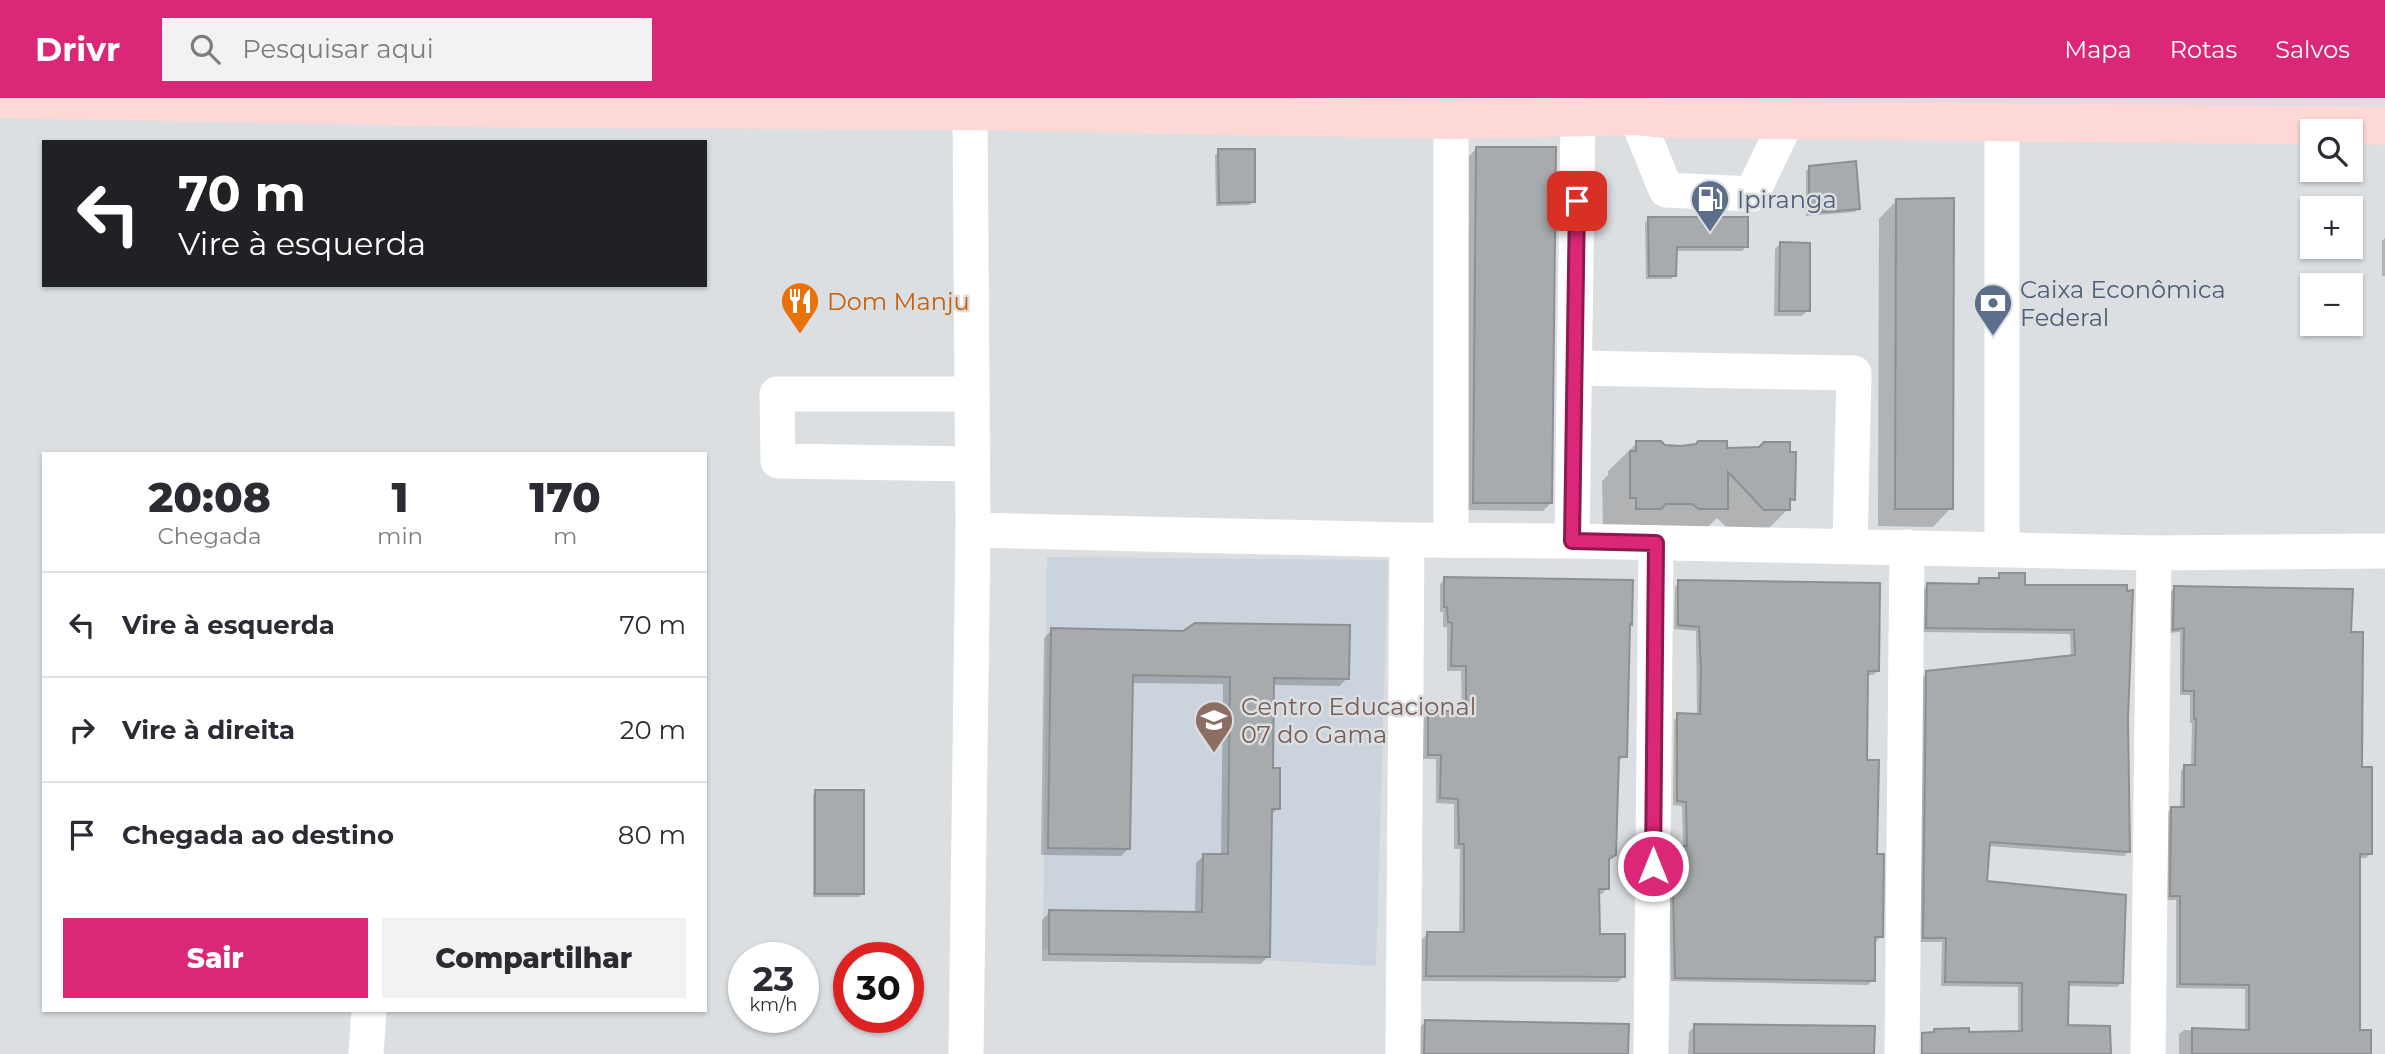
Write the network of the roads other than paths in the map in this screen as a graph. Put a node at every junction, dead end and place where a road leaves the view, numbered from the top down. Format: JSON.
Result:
{"nodes":[{"id":1,"x":643,"y":98,"type":"edge"},
{"id":2,"x":0,"y":99,"type":"edge"},
{"id":3,"x":539,"y":103,"type":"edge"},
{"id":4,"x":1578,"y":107,"type":"edge"},
{"id":5,"x":1632,"y":107,"type":"edge"},
{"id":6,"x":684,"y":108,"type":"junction"},
{"id":7,"x":970,"y":111,"type":"junction"},
{"id":8,"x":2329,"y":111,"type":"edge"},
{"id":9,"x":1451,"y":120,"type":"junction"},
{"id":10,"x":1787,"y":120,"type":"junction"},
{"id":11,"x":2002,"y":122,"type":"junction"},
{"id":12,"x":2385,"y":126,"type":"edge"},
{"id":13,"x":1575,"y":368,"type":"junction"},
{"id":14,"x":972,"y":394,"type":"junction"},
{"id":15,"x":972,"y":464,"type":"junction"},
{"id":16,"x":973,"y":530,"type":"junction"},
{"id":17,"x":1407,"y":540,"type":"junction"},
{"id":18,"x":1451,"y":540,"type":"junction"},
{"id":19,"x":1572,"y":541,"type":"junction"},
{"id":20,"x":1656,"y":543,"type":"junction"},
{"id":21,"x":1850,"y":546,"type":"junction"},
{"id":22,"x":1907,"y":547,"type":"junction"},
{"id":23,"x":2002,"y":548,"type":"junction"},
{"id":24,"x":2385,"y":551,"type":"edge"},
{"id":25,"x":2154,"y":553,"type":"junction"},
{"id":26,"x":369,"y":1012,"type":"edge"},
{"id":27,"x":366,"y":1054,"type":"edge"},
{"id":28,"x":966,"y":1054,"type":"edge"},
{"id":29,"x":1403,"y":1054,"type":"edge"},
{"id":30,"x":1651,"y":1054,"type":"edge"},
{"id":31,"x":1902,"y":1054,"type":"edge"},
{"id":32,"x":2148,"y":1054,"type":"edge"}],
"edges":[{"from":1,"to":6,"type":"main road"},
{"from":2,"to":3,"type":"main road"},
{"from":3,"to":6,"type":"main road"},
{"from":4,"to":5,"type":"main road"},
{"from":4,"to":9,"type":"main road"},
{"from":4,"to":13,"type":"street"},
{"from":5,"to":10,"type":"main road"},
{"from":5,"to":10,"type":"street"},
{"from":6,"to":7,"type":"main road"},
{"from":7,"to":9,"type":"main road"},
{"from":7,"to":14,"type":"street"},
{"from":8,"to":11,"type":"main road"},
{"from":8,"to":12,"type":"main road"},
{"from":9,"to":18,"type":"street"},
{"from":10,"to":11,"type":"main road"},
{"from":11,"to":23,"type":"street"},
{"from":13,"to":19,"type":"street"},
{"from":13,"to":21,"type":"street"},
{"from":14,"to":15,"type":"street"},
{"from":14,"to":15,"type":"street"},
{"from":15,"to":16,"type":"street"},
{"from":16,"to":17,"type":"street"},
{"from":16,"to":28,"type":"street"},
{"from":17,"to":18,"type":"street"},
{"from":17,"to":29,"type":"street"},
{"from":18,"to":19,"type":"street"},
{"from":19,"to":20,"type":"street"},
{"from":20,"to":21,"type":"street"},
{"from":20,"to":30,"type":"street"},
{"from":21,"to":22,"type":"street"},
{"from":22,"to":23,"type":"street"},
{"from":22,"to":31,"type":"street"},
{"from":23,"to":25,"type":"street"},
{"from":24,"to":25,"type":"street"},
{"from":25,"to":32,"type":"street"},
{"from":26,"to":27,"type":"street"}]}
